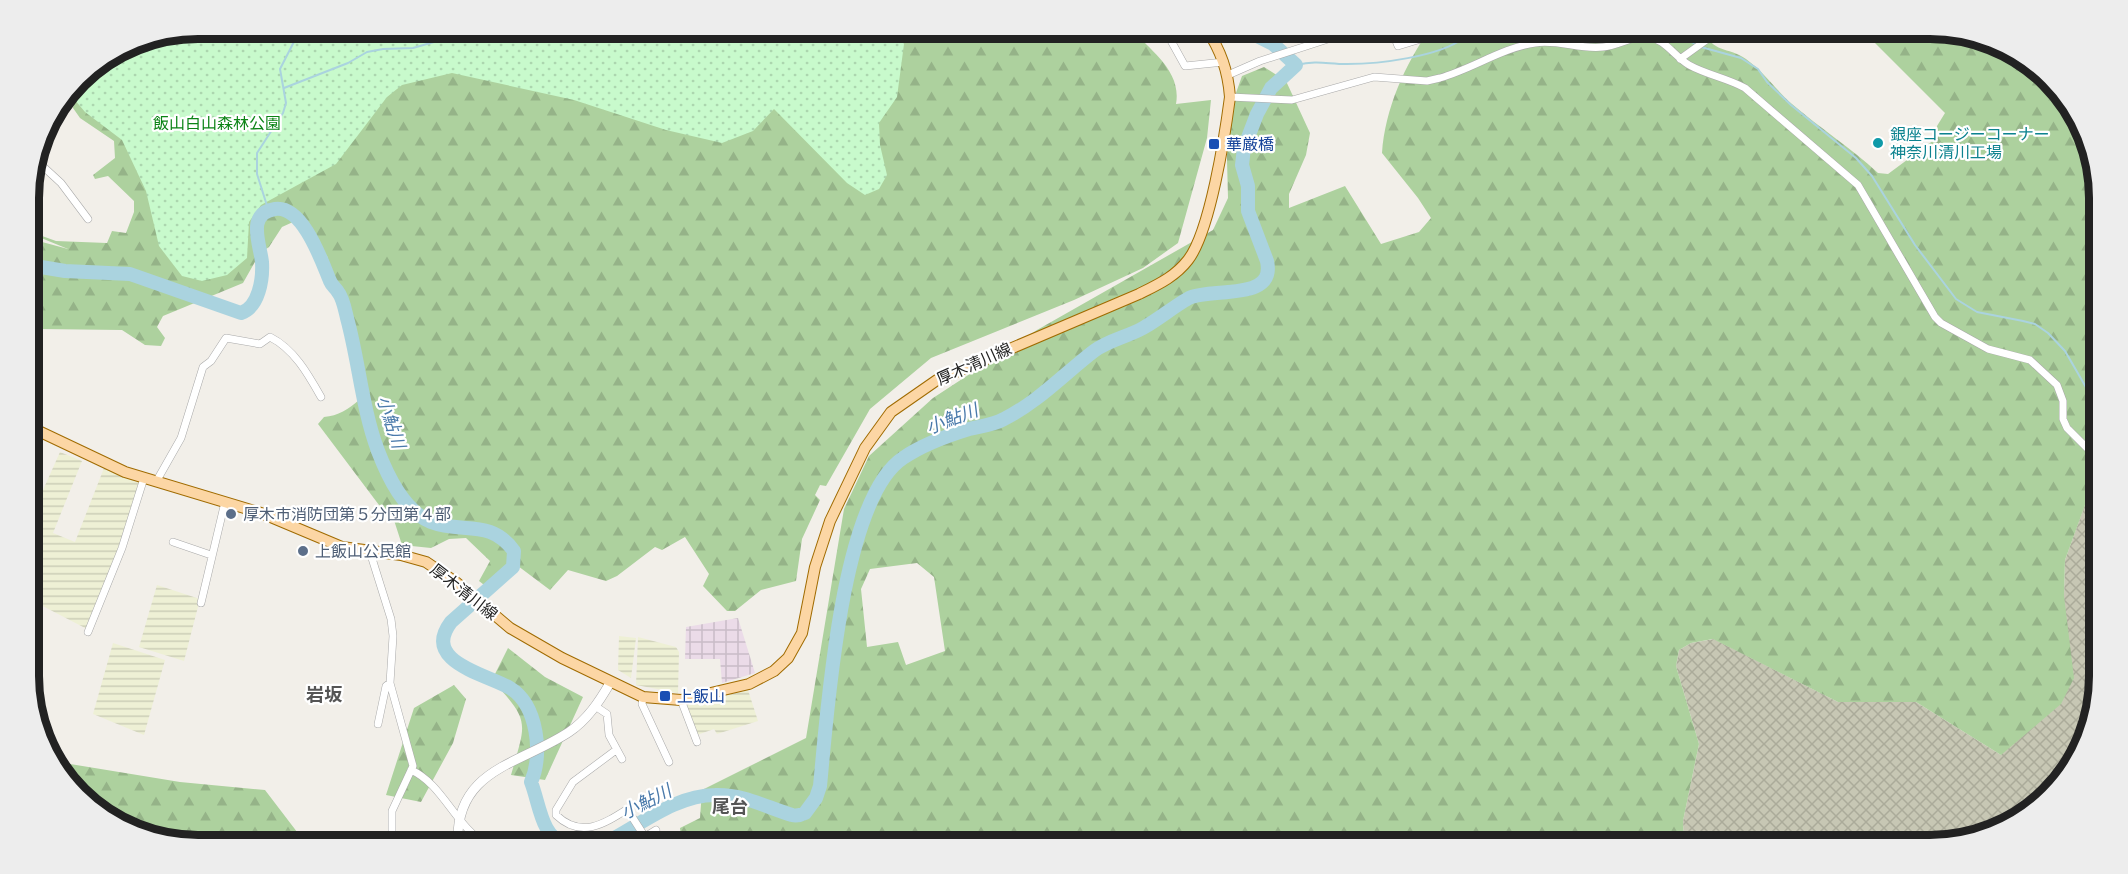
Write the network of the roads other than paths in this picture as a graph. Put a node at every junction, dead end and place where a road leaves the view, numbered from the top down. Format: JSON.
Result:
{"nodes":[{"id":1,"x":1170,"y":39,"type":"edge"},
{"id":2,"x":1212,"y":39,"type":"edge"},
{"id":3,"x":1327,"y":39,"type":"edge"},
{"id":4,"x":1395,"y":39,"type":"edge"},
{"id":5,"x":1421,"y":39,"type":"edge"},
{"id":6,"x":1631,"y":39,"type":"edge"},
{"id":7,"x":1654,"y":39,"type":"edge"},
{"id":8,"x":1706,"y":39,"type":"edge"},
{"id":9,"x":1324,"y":40,"type":"joint"},
{"id":10,"x":1680,"y":59,"type":"junction"},
{"id":11,"x":1224,"y":62,"type":"junction"},
{"id":12,"x":1228,"y":75,"type":"junction"},
{"id":13,"x":1230,"y":97,"type":"junction"},
{"id":14,"x":42,"y":166,"type":"edge"},
{"id":15,"x":88,"y":219,"type":"dead end"},
{"id":16,"x":321,"y":397,"type":"dead end"},
{"id":17,"x":39,"y":431,"type":"edge"},
{"id":18,"x":2089,"y":450,"type":"edge"},
{"id":19,"x":144,"y":478,"type":"junction"},
{"id":20,"x":156,"y":483,"type":"junction"},
{"id":21,"x":225,"y":502,"type":"junction"},
{"id":22,"x":172,"y":542,"type":"dead end"},
{"id":23,"x":370,"y":552,"type":"junction"},
{"id":24,"x":211,"y":555,"type":"junction"},
{"id":25,"x":201,"y":603,"type":"dead end"},
{"id":26,"x":88,"y":632,"type":"dead end"},
{"id":27,"x":390,"y":683,"type":"junction"},
{"id":28,"x":610,"y":683,"type":"junction"},
{"id":29,"x":647,"y":698,"type":"junction"},
{"id":30,"x":681,"y":700,"type":"junction"},
{"id":31,"x":608,"y":705,"type":"dead end"},
{"id":32,"x":595,"y":706,"type":"junction"},
{"id":33,"x":607,"y":714,"type":"junction"},
{"id":34,"x":378,"y":724,"type":"dead end"},
{"id":35,"x":697,"y":742,"type":"dead end"},
{"id":36,"x":616,"y":750,"type":"junction"},
{"id":37,"x":622,"y":759,"type":"dead end"},
{"id":38,"x":669,"y":762,"type":"dead end"},
{"id":39,"x":411,"y":770,"type":"junction"},
{"id":40,"x":460,"y":819,"type":"junction"},
{"id":41,"x":656,"y":830,"type":"dead end"},
{"id":42,"x":392,"y":835,"type":"edge"},
{"id":43,"x":459,"y":835,"type":"edge"},
{"id":44,"x":477,"y":835,"type":"edge"},
{"id":45,"x":643,"y":835,"type":"edge"},
{"id":46,"x":646,"y":835,"type":"edge"}],
"edges":[{"from":1,"to":11,"type":"street"},
{"from":2,"to":11,"type":"main road","name":"厚木清川線"},
{"from":3,"to":9,"type":"street"},
{"from":4,"to":5,"type":"street"},
{"from":6,"to":13,"type":"street"},
{"from":7,"to":10,"type":"street"},
{"from":8,"to":10,"type":"street"},
{"from":9,"to":12,"type":"street"},
{"from":10,"to":18,"type":"street"},
{"from":11,"to":12,"type":"main road","name":"厚木清川線"},
{"from":12,"to":13,"type":"main road","name":"厚木清川線"},
{"from":13,"to":30,"type":"main road","name":"厚木清川線"},
{"from":14,"to":15,"type":"street"},
{"from":16,"to":20,"type":"street"},
{"from":17,"to":19,"type":"main road","name":"厚木清川線"},
{"from":19,"to":20,"type":"main road","name":"厚木清川線"},
{"from":19,"to":26,"type":"street"},
{"from":20,"to":21,"type":"main road","name":"厚木清川線"},
{"from":21,"to":23,"type":"main road","name":"厚木清川線"},
{"from":21,"to":24,"type":"street"},
{"from":22,"to":24,"type":"street"},
{"from":23,"to":27,"type":"street"},
{"from":23,"to":28,"type":"main road","name":"厚木清川線"},
{"from":24,"to":25,"type":"street"},
{"from":27,"to":34,"type":"street"},
{"from":27,"to":39,"type":"street"},
{"from":28,"to":29,"type":"main road","name":"厚木清川線"},
{"from":28,"to":32,"type":"street"},
{"from":29,"to":30,"type":"main road","name":"厚木清川線"},
{"from":29,"to":38,"type":"street"},
{"from":30,"to":35,"type":"street"},
{"from":31,"to":33,"type":"street"},
{"from":32,"to":33,"type":"street"},
{"from":32,"to":40,"type":"street"},
{"from":33,"to":36,"type":"street"},
{"from":36,"to":37,"type":"street"},
{"from":36,"to":45,"type":"street"},
{"from":39,"to":40,"type":"street"},
{"from":39,"to":42,"type":"street"},
{"from":40,"to":43,"type":"street"},
{"from":40,"to":44,"type":"street"},
{"from":41,"to":46,"type":"street"}]}
